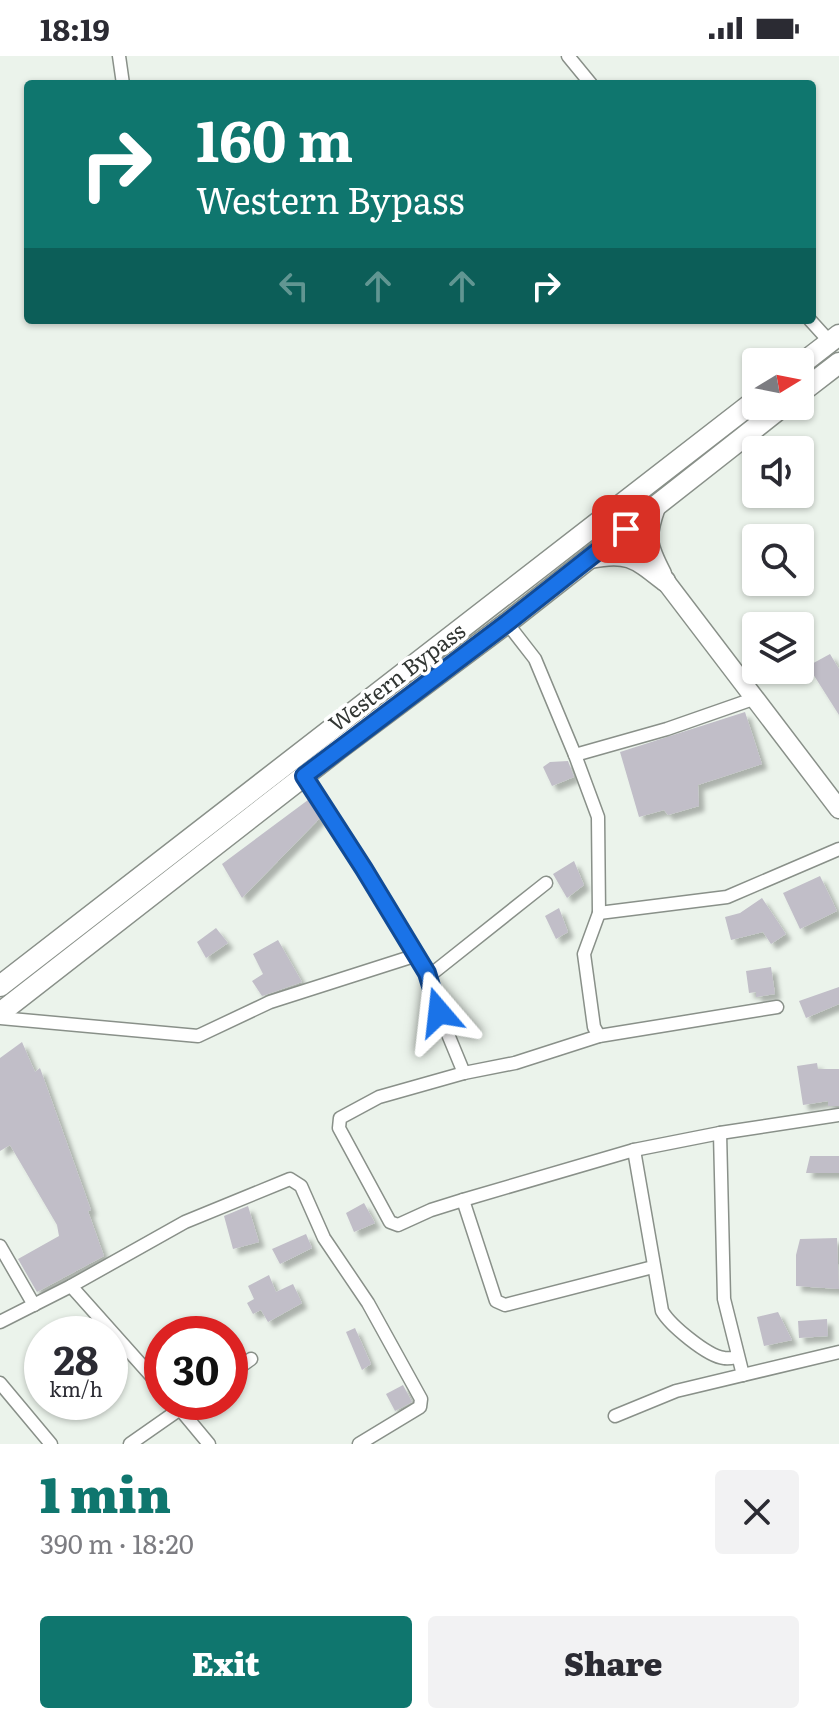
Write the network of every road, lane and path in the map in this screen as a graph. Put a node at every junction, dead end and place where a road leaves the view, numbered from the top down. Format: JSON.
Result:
{"nodes":[{"id":1,"x":119,"y":56,"type":"edge"},
{"id":2,"x":568,"y":56,"type":"edge"},
{"id":3,"x":122,"y":80,"type":"edge"},
{"id":4,"x":588,"y":80,"type":"edge"},
{"id":5,"x":816,"y":324,"type":"edge"},
{"id":6,"x":835,"y":338,"type":"edge"},
{"id":7,"x":814,"y":354,"type":"edge"},
{"id":8,"x":839,"y":363,"type":"edge"},
{"id":9,"x":814,"y":382,"type":"edge"},
{"id":10,"x":742,"y":411,"type":"edge"},
{"id":11,"x":765,"y":420,"type":"edge"},
{"id":12,"x":655,"y":506,"type":"junction"},
{"id":13,"x":612,"y":511,"type":"junction"},
{"id":14,"x":626,"y":529,"type":"junction"},
{"id":15,"x":588,"y":558,"type":"junction"},
{"id":16,"x":665,"y":581,"type":"junction"},
{"id":17,"x":507,"y":623,"type":"junction"},
{"id":18,"x":753,"y":699,"type":"junction"},
{"id":19,"x":575,"y":755,"type":"junction"},
{"id":20,"x":304,"y":776,"type":"junction"},
{"id":21,"x":839,"y":809,"type":"edge"},
{"id":22,"x":839,"y":849,"type":"edge"},
{"id":23,"x":546,"y":883,"type":"dead end"},
{"id":24,"x":599,"y":913,"type":"junction"},
{"id":25,"x":417,"y":955,"type":"junction"},
{"id":26,"x":429,"y":976,"type":"junction"},
{"id":27,"x":0,"y":986,"type":"edge"},
{"id":28,"x":777,"y":1007,"type":"dead end"},
{"id":29,"x":0,"y":1016,"type":"edge"},
{"id":30,"x":599,"y":1036,"type":"junction"},
{"id":31,"x":464,"y":1073,"type":"junction"},
{"id":32,"x":839,"y":1115,"type":"edge"},
{"id":33,"x":720,"y":1133,"type":"junction"},
{"id":34,"x":634,"y":1150,"type":"junction"},
{"id":35,"x":463,"y":1200,"type":"junction"},
{"id":36,"x":0,"y":1246,"type":"edge"},
{"id":37,"x":653,"y":1267,"type":"junction"},
{"id":38,"x":71,"y":1286,"type":"junction"},
{"id":39,"x":34,"y":1305,"type":"junction"},
{"id":40,"x":0,"y":1322,"type":"edge"},
{"id":41,"x":839,"y":1352,"type":"edge"},
{"id":42,"x":737,"y":1357,"type":"junction"},
{"id":43,"x":251,"y":1359,"type":"dead end"},
{"id":44,"x":248,"y":1361,"type":"edge"},
{"id":45,"x":144,"y":1368,"type":"edge"},
{"id":46,"x":743,"y":1375,"type":"junction"},
{"id":47,"x":0,"y":1383,"type":"edge"},
{"id":48,"x":615,"y":1416,"type":"dead end"},
{"id":49,"x":161,"y":1420,"type":"edge"},
{"id":50,"x":192,"y":1420,"type":"edge"},
{"id":51,"x":384,"y":1438,"type":"edge"},
{"id":52,"x":51,"y":1444,"type":"edge"},
{"id":53,"x":130,"y":1444,"type":"edge"},
{"id":54,"x":209,"y":1444,"type":"edge"},
{"id":55,"x":359,"y":1444,"type":"edge"}],
"edges":[{"from":1,"to":3,"type":"street"},
{"from":2,"to":4,"type":"street"},
{"from":5,"to":6,"type":"street"},
{"from":6,"to":7,"type":"main road"},
{"from":8,"to":9,"type":"main road"},
{"from":10,"to":13,"type":"main road","name":"Western Bypass"},
{"from":11,"to":12,"type":"main road","name":"Western Bypass"},
{"from":12,"to":14,"type":"main road","name":"Western Bypass"},
{"from":12,"to":16,"type":"main road"},
{"from":13,"to":14,"type":"street"},
{"from":13,"to":27,"type":"main road","name":"Western Bypass"},
{"from":14,"to":15,"type":"main road","name":"Western Bypass"},
{"from":14,"to":16,"type":"street"},
{"from":15,"to":16,"type":"main road"},
{"from":15,"to":17,"type":"main road","name":"Western Bypass"},
{"from":16,"to":18,"type":"street"},
{"from":17,"to":19,"type":"street"},
{"from":17,"to":20,"type":"main road","name":"Western Bypass"},
{"from":18,"to":19,"type":"street"},
{"from":18,"to":21,"type":"street"},
{"from":19,"to":24,"type":"street"},
{"from":20,"to":25,"type":"street"},
{"from":20,"to":29,"type":"main road","name":"Western Bypass"},
{"from":22,"to":24,"type":"street"},
{"from":23,"to":26,"type":"street"},
{"from":24,"to":30,"type":"street"},
{"from":25,"to":26,"type":"street"},
{"from":25,"to":29,"type":"street"},
{"from":26,"to":31,"type":"street"},
{"from":28,"to":30,"type":"street"},
{"from":30,"to":31,"type":"street"},
{"from":31,"to":35,"type":"street"},
{"from":32,"to":33,"type":"street"},
{"from":33,"to":34,"type":"street"},
{"from":33,"to":42,"type":"street"},
{"from":34,"to":35,"type":"street"},
{"from":34,"to":37,"type":"street"},
{"from":35,"to":37,"type":"street"},
{"from":36,"to":39,"type":"street"},
{"from":37,"to":42,"type":"street"},
{"from":38,"to":39,"type":"street"},
{"from":38,"to":45,"type":"street"},
{"from":38,"to":51,"type":"street"},
{"from":39,"to":40,"type":"street"},
{"from":41,"to":46,"type":"street"},
{"from":42,"to":46,"type":"street"},
{"from":43,"to":44,"type":"street"},
{"from":46,"to":48,"type":"street"},
{"from":47,"to":52,"type":"street"},
{"from":49,"to":53,"type":"street"},
{"from":50,"to":54,"type":"street"},
{"from":51,"to":55,"type":"street"}]}
